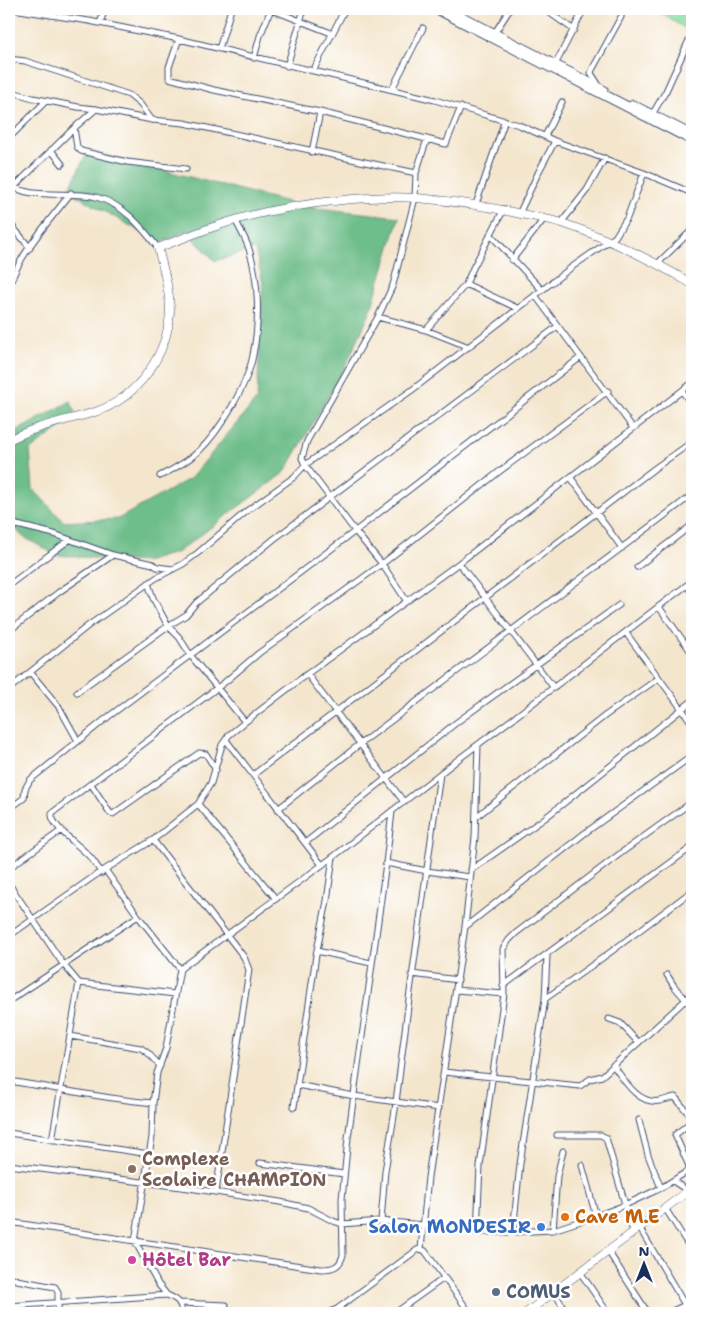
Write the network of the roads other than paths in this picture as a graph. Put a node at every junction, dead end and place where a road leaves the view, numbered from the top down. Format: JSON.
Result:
{"nodes":[{"id":1,"x":13,"y":9,"type":"edge"},
{"id":2,"x":105,"y":9,"type":"edge"},
{"id":3,"x":231,"y":9,"type":"edge"},
{"id":4,"x":270,"y":9,"type":"edge"},
{"id":5,"x":304,"y":9,"type":"edge"},
{"id":6,"x":345,"y":9,"type":"edge"},
{"id":7,"x":437,"y":9,"type":"edge"},
{"id":8,"x":510,"y":9,"type":"edge"},
{"id":9,"x":544,"y":9,"type":"edge"},
{"id":10,"x":584,"y":9,"type":"edge"},
{"id":11,"x":452,"y":11,"type":"edge"},
{"id":12,"x":621,"y":17,"type":"dead end"},
{"id":13,"x":301,"y":21,"type":"junction"},
{"id":14,"x":100,"y":23,"type":"junction"},
{"id":15,"x":423,"y":28,"type":"dead end"},
{"id":16,"x":574,"y":30,"type":"junction"},
{"id":17,"x":331,"y":33,"type":"junction"},
{"id":18,"x":493,"y":34,"type":"junction"},
{"id":19,"x":179,"y":39,"type":"junction"},
{"id":20,"x":689,"y":40,"type":"dead end"},
{"id":21,"x":219,"y":49,"type":"junction"},
{"id":22,"x":254,"y":58,"type":"junction"},
{"id":23,"x":9,"y":59,"type":"edge"},
{"id":24,"x":555,"y":65,"type":"junction"},
{"id":25,"x":287,"y":66,"type":"junction"},
{"id":26,"x":313,"y":71,"type":"junction"},
{"id":27,"x":598,"y":85,"type":"junction"},
{"id":28,"x":392,"y":89,"type":"junction"},
{"id":29,"x":9,"y":91,"type":"edge"},
{"id":30,"x":603,"y":94,"type":"junction"},
{"id":31,"x":46,"y":101,"type":"junction"},
{"id":32,"x":562,"y":102,"type":"dead end"},
{"id":33,"x":628,"y":106,"type":"junction"},
{"id":34,"x":461,"y":107,"type":"junction"},
{"id":35,"x":96,"y":108,"type":"junction"},
{"id":36,"x":320,"y":112,"type":"junction"},
{"id":37,"x":653,"y":113,"type":"junction"},
{"id":38,"x":152,"y":120,"type":"junction"},
{"id":39,"x":505,"y":120,"type":"junction"},
{"id":40,"x":74,"y":128,"type":"junction"},
{"id":41,"x":692,"y":133,"type":"edge"},
{"id":42,"x":545,"y":136,"type":"junction"},
{"id":43,"x":9,"y":138,"type":"edge"},
{"id":44,"x":427,"y":138,"type":"junction"},
{"id":45,"x":692,"y":140,"type":"edge"},
{"id":46,"x":555,"y":141,"type":"junction"},
{"id":47,"x":51,"y":150,"type":"junction"},
{"id":48,"x":312,"y":152,"type":"junction"},
{"id":49,"x":605,"y":158,"type":"junction"},
{"id":50,"x":62,"y":164,"type":"dead end"},
{"id":51,"x":186,"y":169,"type":"dead end"},
{"id":52,"x":416,"y":173,"type":"junction"},
{"id":53,"x":644,"y":173,"type":"junction"},
{"id":54,"x":10,"y":188,"type":"edge"},
{"id":55,"x":71,"y":193,"type":"junction"},
{"id":56,"x":692,"y":193,"type":"edge"},
{"id":57,"x":415,"y":198,"type":"junction"},
{"id":58,"x":476,"y":204,"type":"junction"},
{"id":59,"x":504,"y":209,"type":"junction"},
{"id":60,"x":519,"y":214,"type":"junction"},
{"id":61,"x":544,"y":219,"type":"junction"},
{"id":62,"x":236,"y":221,"type":"junction"},
{"id":63,"x":9,"y":222,"type":"edge"},
{"id":64,"x":561,"y":223,"type":"junction"},
{"id":65,"x":692,"y":230,"type":"edge"},
{"id":66,"x":490,"y":234,"type":"junction"},
{"id":67,"x":609,"y":241,"type":"junction"},
{"id":68,"x":30,"y":248,"type":"junction"},
{"id":69,"x":158,"y":248,"type":"junction"},
{"id":70,"x":512,"y":260,"type":"junction"},
{"id":71,"x":657,"y":264,"type":"junction"},
{"id":72,"x":11,"y":273,"type":"edge"},
{"id":73,"x":466,"y":284,"type":"junction"},
{"id":74,"x":692,"y":284,"type":"edge"},
{"id":75,"x":9,"y":287,"type":"edge"},
{"id":76,"x":542,"y":290,"type":"junction"},
{"id":77,"x":535,"y":295,"type":"junction"},
{"id":78,"x":517,"y":308,"type":"junction"},
{"id":79,"x":378,"y":317,"type":"junction"},
{"id":80,"x":558,"y":326,"type":"junction"},
{"id":81,"x":426,"y":330,"type":"junction"},
{"id":82,"x":469,"y":348,"type":"junction"},
{"id":83,"x":581,"y":357,"type":"junction"},
{"id":84,"x":692,"y":383,"type":"edge"},
{"id":85,"x":682,"y":390,"type":"junction"},
{"id":86,"x":608,"y":391,"type":"junction"},
{"id":87,"x":692,"y":405,"type":"edge"},
{"id":88,"x":633,"y":428,"type":"junction"},
{"id":89,"x":9,"y":440,"type":"edge"},
{"id":90,"x":692,"y":442,"type":"edge"},
{"id":91,"x":305,"y":466,"type":"junction"},
{"id":92,"x":160,"y":476,"type":"dead end"},
{"id":93,"x":571,"y":478,"type":"junction"},
{"id":94,"x":692,"y":494,"type":"edge"},
{"id":95,"x":330,"y":499,"type":"junction"},
{"id":96,"x":596,"y":513,"type":"junction"},
{"id":97,"x":9,"y":522,"type":"edge"},
{"id":98,"x":17,"y":525,"type":"junction"},
{"id":99,"x":690,"y":527,"type":"edge"},
{"id":100,"x":9,"y":531,"type":"edge"},
{"id":101,"x":355,"y":532,"type":"junction"},
{"id":102,"x":692,"y":534,"type":"edge"},
{"id":103,"x":69,"y":540,"type":"junction"},
{"id":104,"x":622,"y":548,"type":"junction"},
{"id":105,"x":113,"y":555,"type":"junction"},
{"id":106,"x":459,"y":563,"type":"junction"},
{"id":107,"x":382,"y":564,"type":"junction"},
{"id":108,"x":157,"y":567,"type":"junction"},
{"id":109,"x":637,"y":568,"type":"dead end"},
{"id":110,"x":173,"y":569,"type":"junction"},
{"id":111,"x":156,"y":578,"type":"junction"},
{"id":112,"x":692,"y":581,"type":"edge"},
{"id":113,"x":148,"y":583,"type":"junction"},
{"id":114,"x":9,"y":585,"type":"edge"},
{"id":115,"x":687,"y":586,"type":"junction"},
{"id":116,"x":692,"y":593,"type":"edge"},
{"id":117,"x":486,"y":599,"type":"junction"},
{"id":118,"x":406,"y":600,"type":"junction"},
{"id":119,"x":619,"y":605,"type":"dead end"},
{"id":120,"x":659,"y":607,"type":"junction"},
{"id":121,"x":168,"y":626,"type":"junction"},
{"id":122,"x":9,"y":631,"type":"edge"},
{"id":123,"x":511,"y":631,"type":"junction"},
{"id":124,"x":626,"y":633,"type":"junction"},
{"id":125,"x":692,"y":652,"type":"edge"},
{"id":126,"x":191,"y":656,"type":"junction"},
{"id":127,"x":536,"y":664,"type":"junction"},
{"id":128,"x":31,"y":673,"type":"junction"},
{"id":129,"x":307,"y":674,"type":"junction"},
{"id":130,"x":659,"y":678,"type":"junction"},
{"id":131,"x":217,"y":688,"type":"junction"},
{"id":132,"x":554,"y":688,"type":"junction"},
{"id":133,"x":9,"y":689,"type":"edge"},
{"id":134,"x":77,"y":692,"type":"dead end"},
{"id":135,"x":692,"y":701,"type":"edge"},
{"id":136,"x":682,"y":708,"type":"junction"},
{"id":137,"x":337,"y":712,"type":"junction"},
{"id":138,"x":245,"y":722,"type":"junction"},
{"id":139,"x":692,"y":724,"type":"edge"},
{"id":140,"x":226,"y":740,"type":"junction"},
{"id":141,"x":78,"y":741,"type":"junction"},
{"id":142,"x":360,"y":744,"type":"junction"},
{"id":143,"x":478,"y":745,"type":"junction"},
{"id":144,"x":692,"y":756,"type":"edge"},
{"id":145,"x":216,"y":770,"type":"junction"},
{"id":146,"x":440,"y":774,"type":"junction"},
{"id":147,"x":253,"y":775,"type":"junction"},
{"id":148,"x":386,"y":778,"type":"junction"},
{"id":149,"x":91,"y":784,"type":"junction"},
{"id":150,"x":404,"y":802,"type":"junction"},
{"id":151,"x":692,"y":802,"type":"edge"},
{"id":152,"x":198,"y":804,"type":"junction"},
{"id":153,"x":278,"y":809,"type":"junction"},
{"id":154,"x":9,"y":810,"type":"edge"},
{"id":155,"x":392,"y":812,"type":"junction"},
{"id":156,"x":476,"y":817,"type":"junction"},
{"id":157,"x":62,"y":830,"type":"junction"},
{"id":158,"x":153,"y":840,"type":"junction"},
{"id":159,"x":305,"y":843,"type":"junction"},
{"id":160,"x":692,"y":847,"type":"edge"},
{"id":161,"x":333,"y":857,"type":"junction"},
{"id":162,"x":386,"y":863,"type":"junction"},
{"id":163,"x":322,"y":865,"type":"junction"},
{"id":164,"x":9,"y":868,"type":"edge"},
{"id":165,"x":471,"y":870,"type":"junction"},
{"id":166,"x":427,"y":871,"type":"junction"},
{"id":167,"x":104,"y":872,"type":"junction"},
{"id":168,"x":470,"y":877,"type":"junction"},
{"id":169,"x":9,"y":884,"type":"edge"},
{"id":170,"x":692,"y":891,"type":"edge"},
{"id":171,"x":276,"y":899,"type":"junction"},
{"id":172,"x":138,"y":916,"type":"junction"},
{"id":173,"x":33,"y":919,"type":"junction"},
{"id":174,"x":465,"y":927,"type":"junction"},
{"id":175,"x":228,"y":935,"type":"junction"},
{"id":176,"x":9,"y":936,"type":"edge"},
{"id":177,"x":316,"y":951,"type":"junction"},
{"id":178,"x":547,"y":955,"type":"junction"},
{"id":179,"x":371,"y":963,"type":"junction"},
{"id":180,"x":63,"y":964,"type":"junction"},
{"id":181,"x":180,"y":969,"type":"junction"},
{"id":182,"x":412,"y":974,"type":"junction"},
{"id":183,"x":667,"y":975,"type":"dead end"},
{"id":184,"x":458,"y":980,"type":"junction"},
{"id":185,"x":79,"y":983,"type":"junction"},
{"id":186,"x":503,"y":986,"type":"junction"},
{"id":187,"x":456,"y":990,"type":"junction"},
{"id":188,"x":175,"y":994,"type":"junction"},
{"id":189,"x":504,"y":994,"type":"junction"},
{"id":190,"x":692,"y":994,"type":"edge"},
{"id":191,"x":544,"y":999,"type":"junction"},
{"id":192,"x":686,"y":999,"type":"junction"},
{"id":193,"x":9,"y":1001,"type":"edge"},
{"id":194,"x":692,"y":1007,"type":"edge"},
{"id":195,"x":609,"y":1019,"type":"dead end"},
{"id":196,"x":70,"y":1036,"type":"junction"},
{"id":197,"x":638,"y":1042,"type":"junction"},
{"id":198,"x":160,"y":1066,"type":"junction"},
{"id":199,"x":613,"y":1066,"type":"junction"},
{"id":200,"x":444,"y":1072,"type":"junction"},
{"id":201,"x":493,"y":1077,"type":"junction"},
{"id":202,"x":9,"y":1081,"type":"edge"},
{"id":203,"x":532,"y":1082,"type":"junction"},
{"id":204,"x":298,"y":1085,"type":"junction"},
{"id":205,"x":62,"y":1088,"type":"junction"},
{"id":206,"x":354,"y":1096,"type":"junction"},
{"id":207,"x":396,"y":1102,"type":"junction"},
{"id":208,"x":153,"y":1103,"type":"junction"},
{"id":209,"x":294,"y":1107,"type":"dead end"},
{"id":210,"x":439,"y":1108,"type":"junction"},
{"id":211,"x":639,"y":1120,"type":"dead end"},
{"id":212,"x":692,"y":1120,"type":"edge"},
{"id":213,"x":9,"y":1133,"type":"edge"},
{"id":214,"x":557,"y":1135,"type":"dead end"},
{"id":215,"x":52,"y":1140,"type":"junction"},
{"id":216,"x":563,"y":1152,"type":"dead end"},
{"id":217,"x":149,"y":1154,"type":"junction"},
{"id":218,"x":260,"y":1163,"type":"dead end"},
{"id":219,"x":9,"y":1165,"type":"edge"},
{"id":220,"x":582,"y":1165,"type":"dead end"},
{"id":221,"x":691,"y":1168,"type":"edge"},
{"id":222,"x":344,"y":1174,"type":"junction"},
{"id":223,"x":673,"y":1181,"type":"junction"},
{"id":224,"x":144,"y":1183,"type":"junction"},
{"id":225,"x":661,"y":1188,"type":"junction"},
{"id":226,"x":690,"y":1189,"type":"edge"},
{"id":227,"x":216,"y":1192,"type":"junction"},
{"id":228,"x":625,"y":1205,"type":"junction"},
{"id":229,"x":666,"y":1208,"type":"junction"},
{"id":230,"x":596,"y":1216,"type":"junction"},
{"id":231,"x":381,"y":1221,"type":"junction"},
{"id":232,"x":9,"y":1222,"type":"edge"},
{"id":233,"x":342,"y":1224,"type":"junction"},
{"id":234,"x":423,"y":1225,"type":"junction"},
{"id":235,"x":552,"y":1230,"type":"junction"},
{"id":236,"x":636,"y":1230,"type":"junction"},
{"id":237,"x":477,"y":1232,"type":"junction"},
{"id":238,"x":513,"y":1232,"type":"junction"},
{"id":239,"x":135,"y":1241,"type":"junction"},
{"id":240,"x":421,"y":1250,"type":"junction"},
{"id":241,"x":608,"y":1251,"type":"junction"},
{"id":242,"x":692,"y":1251,"type":"edge"},
{"id":243,"x":580,"y":1272,"type":"junction"},
{"id":244,"x":9,"y":1276,"type":"edge"},
{"id":245,"x":444,"y":1278,"type":"junction"},
{"id":246,"x":554,"y":1292,"type":"junction"},
{"id":247,"x":167,"y":1295,"type":"junction"},
{"id":248,"x":58,"y":1302,"type":"junction"},
{"id":249,"x":692,"y":1302,"type":"edge"},
{"id":250,"x":180,"y":1303,"type":"junction"},
{"id":251,"x":226,"y":1305,"type":"dead end"},
{"id":252,"x":686,"y":1305,"type":"junction"},
{"id":253,"x":9,"y":1306,"type":"edge"},
{"id":254,"x":58,"y":1313,"type":"edge"},
{"id":255,"x":182,"y":1313,"type":"edge"},
{"id":256,"x":327,"y":1313,"type":"edge"},
{"id":257,"x":396,"y":1313,"type":"edge"},
{"id":258,"x":470,"y":1313,"type":"edge"},
{"id":259,"x":526,"y":1313,"type":"edge"},
{"id":260,"x":567,"y":1313,"type":"edge"},
{"id":261,"x":608,"y":1313,"type":"edge"},
{"id":262,"x":648,"y":1313,"type":"edge"},
{"id":263,"x":668,"y":1313,"type":"edge"}],
"edges":[{"from":1,"to":14,"type":"street"},
{"from":2,"to":14,"type":"street"},
{"from":3,"to":21,"type":"street"},
{"from":4,"to":13,"type":"street"},
{"from":4,"to":22,"type":"street"},
{"from":5,"to":13,"type":"street"},
{"from":6,"to":17,"type":"street"},
{"from":7,"to":11,"type":"main road"},
{"from":8,"to":18,"type":"street"},
{"from":9,"to":16,"type":"street"},
{"from":10,"to":16,"type":"street"},
{"from":11,"to":18,"type":"main road"},
{"from":12,"to":27,"type":"street"},
{"from":13,"to":17,"type":"street"},
{"from":13,"to":25,"type":"street"},
{"from":14,"to":19,"type":"street"},
{"from":15,"to":28,"type":"street"},
{"from":16,"to":24,"type":"street"},
{"from":17,"to":26,"type":"street"},
{"from":18,"to":24,"type":"main road"},
{"from":19,"to":21,"type":"street"},
{"from":19,"to":36,"type":"street"},
{"from":20,"to":37,"type":"street"},
{"from":21,"to":22,"type":"street"},
{"from":22,"to":25,"type":"street"},
{"from":23,"to":38,"type":"street"},
{"from":24,"to":27,"type":"street"},
{"from":24,"to":30,"type":"main road"},
{"from":25,"to":26,"type":"street"},
{"from":26,"to":28,"type":"street"},
{"from":27,"to":30,"type":"street"},
{"from":28,"to":34,"type":"street"},
{"from":29,"to":31,"type":"street"},
{"from":30,"to":33,"type":"main road"},
{"from":31,"to":35,"type":"street"},
{"from":31,"to":43,"type":"street"},
{"from":32,"to":42,"type":"street"},
{"from":33,"to":37,"type":"street"},
{"from":33,"to":45,"type":"main road"},
{"from":34,"to":39,"type":"street"},
{"from":34,"to":44,"type":"street"},
{"from":35,"to":38,"type":"street"},
{"from":35,"to":40,"type":"street"},
{"from":36,"to":44,"type":"street"},
{"from":36,"to":48,"type":"street"},
{"from":37,"to":41,"type":"street"},
{"from":38,"to":48,"type":"street"},
{"from":39,"to":42,"type":"street"},
{"from":39,"to":58,"type":"street"},
{"from":40,"to":47,"type":"street"},
{"from":40,"to":51,"type":"street"},
{"from":42,"to":46,"type":"street"},
{"from":44,"to":52,"type":"street"},
{"from":46,"to":49,"type":"street"},
{"from":46,"to":60,"type":"street"},
{"from":47,"to":50,"type":"street"},
{"from":47,"to":54,"type":"street"},
{"from":48,"to":52,"type":"street"},
{"from":49,"to":53,"type":"street"},
{"from":49,"to":64,"type":"street"},
{"from":52,"to":57,"type":"street"},
{"from":53,"to":56,"type":"street"},
{"from":53,"to":67,"type":"street"},
{"from":54,"to":55,"type":"street"},
{"from":55,"to":68,"type":"street"},
{"from":55,"to":69,"type":"street"},
{"from":57,"to":58,"type":"street"},
{"from":57,"to":62,"type":"street"},
{"from":57,"to":79,"type":"street"},
{"from":58,"to":59,"type":"street"},
{"from":59,"to":60,"type":"street"},
{"from":59,"to":66,"type":"street"},
{"from":60,"to":61,"type":"street"},
{"from":61,"to":64,"type":"street"},
{"from":61,"to":70,"type":"street"},
{"from":62,"to":69,"type":"street"},
{"from":62,"to":92,"type":"street"},
{"from":63,"to":68,"type":"street"},
{"from":64,"to":67,"type":"street"},
{"from":65,"to":71,"type":"street"},
{"from":66,"to":70,"type":"street"},
{"from":66,"to":73,"type":"street"},
{"from":67,"to":71,"type":"street"},
{"from":67,"to":76,"type":"street"},
{"from":68,"to":72,"type":"street"},
{"from":69,"to":89,"type":"street"},
{"from":70,"to":76,"type":"street"},
{"from":71,"to":74,"type":"street"},
{"from":72,"to":75,"type":"street"},
{"from":73,"to":78,"type":"street"},
{"from":73,"to":81,"type":"street"},
{"from":76,"to":77,"type":"street"},
{"from":77,"to":78,"type":"street"},
{"from":77,"to":80,"type":"street"},
{"from":78,"to":82,"type":"street"},
{"from":79,"to":81,"type":"street"},
{"from":79,"to":91,"type":"street"},
{"from":80,"to":83,"type":"street"},
{"from":80,"to":95,"type":"street"},
{"from":81,"to":82,"type":"street"},
{"from":82,"to":91,"type":"street"},
{"from":83,"to":86,"type":"street"},
{"from":83,"to":101,"type":"street"},
{"from":84,"to":85,"type":"street"},
{"from":85,"to":87,"type":"street"},
{"from":85,"to":88,"type":"street"},
{"from":86,"to":88,"type":"street"},
{"from":86,"to":107,"type":"street"},
{"from":88,"to":93,"type":"street"},
{"from":90,"to":96,"type":"street"},
{"from":91,"to":95,"type":"street"},
{"from":91,"to":110,"type":"street"},
{"from":93,"to":96,"type":"street"},
{"from":93,"to":106,"type":"street"},
{"from":94,"to":104,"type":"street"},
{"from":95,"to":101,"type":"street"},
{"from":95,"to":121,"type":"street"},
{"from":96,"to":104,"type":"street"},
{"from":96,"to":117,"type":"street"},
{"from":97,"to":98,"type":"street"},
{"from":98,"to":100,"type":"street"},
{"from":98,"to":103,"type":"street"},
{"from":99,"to":102,"type":"street"},
{"from":99,"to":109,"type":"street"},
{"from":101,"to":107,"type":"street"},
{"from":101,"to":126,"type":"street"},
{"from":103,"to":105,"type":"street"},
{"from":103,"to":114,"type":"street"},
{"from":104,"to":123,"type":"street"},
{"from":105,"to":108,"type":"street"},
{"from":105,"to":122,"type":"street"},
{"from":106,"to":117,"type":"street"},
{"from":106,"to":118,"type":"street"},
{"from":107,"to":118,"type":"street"},
{"from":107,"to":131,"type":"street"},
{"from":108,"to":110,"type":"street"},
{"from":108,"to":111,"type":"street"},
{"from":110,"to":111,"type":"street"},
{"from":111,"to":113,"type":"street"},
{"from":112,"to":115,"type":"street"},
{"from":113,"to":121,"type":"street"},
{"from":113,"to":128,"type":"street"},
{"from":115,"to":116,"type":"street"},
{"from":115,"to":120,"type":"street"},
{"from":117,"to":123,"type":"street"},
{"from":117,"to":137,"type":"street"},
{"from":118,"to":129,"type":"street"},
{"from":119,"to":127,"type":"street"},
{"from":120,"to":124,"type":"street"},
{"from":120,"to":125,"type":"street"},
{"from":121,"to":126,"type":"street"},
{"from":121,"to":134,"type":"street"},
{"from":123,"to":127,"type":"street"},
{"from":123,"to":142,"type":"street"},
{"from":124,"to":130,"type":"street"},
{"from":124,"to":132,"type":"street"},
{"from":126,"to":131,"type":"street"},
{"from":126,"to":141,"type":"street"},
{"from":127,"to":132,"type":"street"},
{"from":127,"to":148,"type":"street"},
{"from":128,"to":133,"type":"street"},
{"from":128,"to":141,"type":"street"},
{"from":129,"to":137,"type":"street"},
{"from":129,"to":138,"type":"street"},
{"from":130,"to":136,"type":"street"},
{"from":130,"to":156,"type":"street"},
{"from":131,"to":138,"type":"street"},
{"from":131,"to":149,"type":"street"},
{"from":132,"to":143,"type":"street"},
{"from":135,"to":136,"type":"street"},
{"from":136,"to":139,"type":"street"},
{"from":136,"to":165,"type":"street"},
{"from":137,"to":142,"type":"street"},
{"from":137,"to":147,"type":"street"},
{"from":138,"to":140,"type":"street"},
{"from":140,"to":145,"type":"street"},
{"from":140,"to":147,"type":"street"},
{"from":141,"to":154,"type":"street"},
{"from":142,"to":148,"type":"street"},
{"from":142,"to":153,"type":"street"},
{"from":143,"to":146,"type":"street"},
{"from":143,"to":156,"type":"street"},
{"from":144,"to":174,"type":"street"},
{"from":145,"to":149,"type":"street"},
{"from":145,"to":152,"type":"street"},
{"from":146,"to":150,"type":"street"},
{"from":146,"to":166,"type":"street"},
{"from":147,"to":153,"type":"street"},
{"from":148,"to":150,"type":"street"},
{"from":148,"to":159,"type":"street"},
{"from":149,"to":157,"type":"street"},
{"from":150,"to":155,"type":"street"},
{"from":151,"to":186,"type":"street"},
{"from":152,"to":158,"type":"street"},
{"from":152,"to":171,"type":"street"},
{"from":153,"to":159,"type":"street"},
{"from":155,"to":161,"type":"street"},
{"from":155,"to":162,"type":"street"},
{"from":156,"to":165,"type":"street"},
{"from":157,"to":164,"type":"street"},
{"from":157,"to":167,"type":"street"},
{"from":158,"to":167,"type":"street"},
{"from":158,"to":175,"type":"street"},
{"from":159,"to":163,"type":"street"},
{"from":160,"to":178,"type":"street"},
{"from":161,"to":163,"type":"street"},
{"from":161,"to":177,"type":"street"},
{"from":162,"to":166,"type":"street"},
{"from":162,"to":179,"type":"street"},
{"from":163,"to":171,"type":"street"},
{"from":165,"to":168,"type":"street"},
{"from":166,"to":168,"type":"street"},
{"from":166,"to":182,"type":"street"},
{"from":167,"to":172,"type":"street"},
{"from":167,"to":173,"type":"street"},
{"from":168,"to":174,"type":"street"},
{"from":169,"to":173,"type":"street"},
{"from":170,"to":191,"type":"street"},
{"from":171,"to":175,"type":"street"},
{"from":172,"to":180,"type":"street"},
{"from":172,"to":181,"type":"street"},
{"from":173,"to":176,"type":"street"},
{"from":173,"to":180,"type":"street"},
{"from":174,"to":184,"type":"street"},
{"from":175,"to":181,"type":"street"},
{"from":175,"to":227,"type":"street"},
{"from":177,"to":179,"type":"street"},
{"from":177,"to":204,"type":"street"},
{"from":178,"to":186,"type":"street"},
{"from":178,"to":191,"type":"street"},
{"from":179,"to":206,"type":"street"},
{"from":180,"to":185,"type":"street"},
{"from":180,"to":193,"type":"street"},
{"from":181,"to":188,"type":"street"},
{"from":182,"to":184,"type":"street"},
{"from":182,"to":207,"type":"street"},
{"from":183,"to":192,"type":"street"},
{"from":184,"to":187,"type":"street"},
{"from":185,"to":188,"type":"street"},
{"from":185,"to":196,"type":"street"},
{"from":186,"to":189,"type":"street"},
{"from":187,"to":189,"type":"street"},
{"from":187,"to":200,"type":"street"},
{"from":188,"to":198,"type":"street"},
{"from":189,"to":201,"type":"street"},
{"from":190,"to":192,"type":"street"},
{"from":191,"to":203,"type":"street"},
{"from":192,"to":194,"type":"street"},
{"from":192,"to":197,"type":"street"},
{"from":195,"to":197,"type":"street"},
{"from":196,"to":198,"type":"street"},
{"from":196,"to":205,"type":"street"},
{"from":197,"to":199,"type":"street"},
{"from":198,"to":208,"type":"street"},
{"from":199,"to":203,"type":"street"},
{"from":199,"to":212,"type":"street"},
{"from":200,"to":201,"type":"street"},
{"from":200,"to":210,"type":"street"},
{"from":201,"to":203,"type":"street"},
{"from":201,"to":237,"type":"street"},
{"from":202,"to":205,"type":"street"},
{"from":203,"to":238,"type":"street"},
{"from":204,"to":206,"type":"street"},
{"from":204,"to":209,"type":"street"},
{"from":205,"to":208,"type":"street"},
{"from":205,"to":215,"type":"street"},
{"from":206,"to":207,"type":"street"},
{"from":206,"to":222,"type":"street"},
{"from":207,"to":210,"type":"street"},
{"from":207,"to":231,"type":"street"},
{"from":208,"to":217,"type":"street"},
{"from":210,"to":234,"type":"street"},
{"from":211,"to":225,"type":"street"},
{"from":212,"to":221,"type":"street"},
{"from":213,"to":215,"type":"street"},
{"from":214,"to":228,"type":"street"},
{"from":215,"to":217,"type":"street"},
{"from":216,"to":235,"type":"street"},
{"from":217,"to":224,"type":"street"},
{"from":218,"to":222,"type":"street"},
{"from":219,"to":224,"type":"street"},
{"from":220,"to":230,"type":"street"},
{"from":221,"to":223,"type":"street"},
{"from":222,"to":233,"type":"street"},
{"from":223,"to":225,"type":"street"},
{"from":223,"to":226,"type":"street"},
{"from":224,"to":227,"type":"street"},
{"from":224,"to":239,"type":"street"},
{"from":225,"to":228,"type":"street"},
{"from":226,"to":229,"type":"street"},
{"from":227,"to":233,"type":"street"},
{"from":228,"to":230,"type":"street"},
{"from":228,"to":236,"type":"street"},
{"from":229,"to":236,"type":"street"},
{"from":229,"to":242,"type":"street"},
{"from":230,"to":235,"type":"street"},
{"from":231,"to":233,"type":"street"},
{"from":231,"to":234,"type":"street"},
{"from":232,"to":239,"type":"street"},
{"from":233,"to":239,"type":"street"},
{"from":234,"to":237,"type":"street"},
{"from":234,"to":240,"type":"street"},
{"from":235,"to":238,"type":"street"},
{"from":236,"to":241,"type":"street"},
{"from":236,"to":252,"type":"street"},
{"from":237,"to":238,"type":"street"},
{"from":239,"to":247,"type":"street"},
{"from":240,"to":245,"type":"street"},
{"from":240,"to":256,"type":"street"},
{"from":241,"to":243,"type":"street"},
{"from":241,"to":262,"type":"street"},
{"from":243,"to":246,"type":"street"},
{"from":243,"to":261,"type":"street"},
{"from":244,"to":248,"type":"street"},
{"from":245,"to":257,"type":"street"},
{"from":245,"to":258,"type":"street"},
{"from":246,"to":259,"type":"street"},
{"from":246,"to":260,"type":"street"},
{"from":247,"to":248,"type":"street"},
{"from":247,"to":250,"type":"street"},
{"from":248,"to":253,"type":"street"},
{"from":248,"to":254,"type":"street"},
{"from":249,"to":252,"type":"street"},
{"from":250,"to":251,"type":"street"},
{"from":250,"to":255,"type":"street"},
{"from":252,"to":263,"type":"street"}]}
